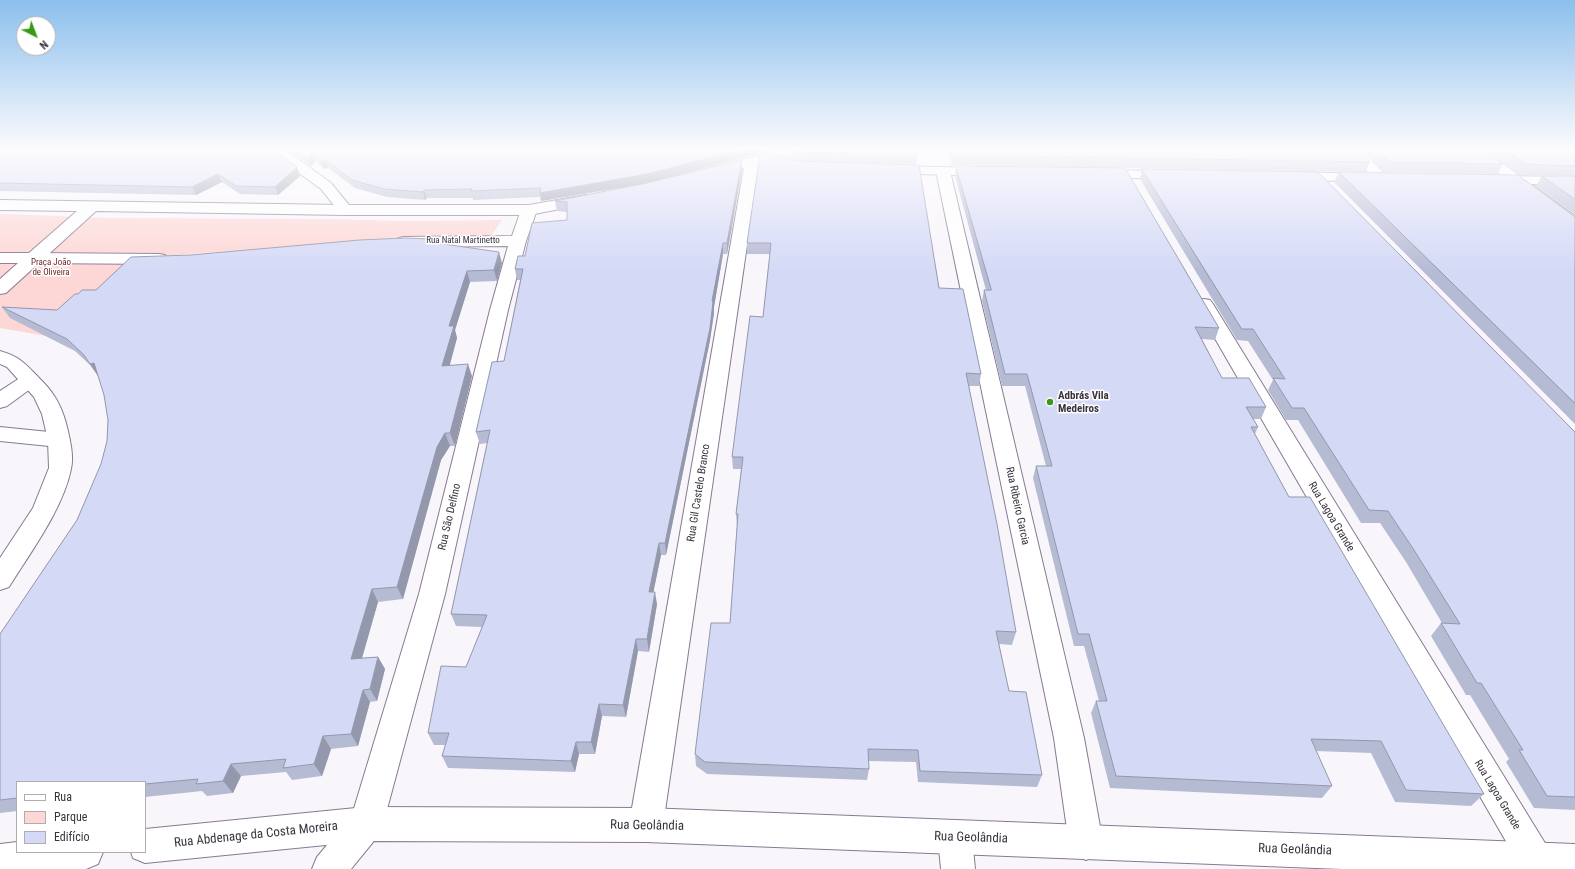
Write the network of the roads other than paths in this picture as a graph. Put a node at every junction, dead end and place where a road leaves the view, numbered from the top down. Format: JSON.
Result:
{"nodes":[{"id":1,"x":329,"y":190,"type":"edge"},
{"id":2,"x":754,"y":190,"type":"edge"},
{"id":3,"x":947,"y":190,"type":"edge"},
{"id":4,"x":1332,"y":190,"type":"edge"},
{"id":5,"x":1529,"y":190,"type":"edge"},
{"id":6,"x":1336,"y":194,"type":"edge"},
{"id":7,"x":596,"y":198,"type":"edge"},
{"id":8,"x":0,"y":205,"type":"edge"},
{"id":9,"x":91,"y":207,"type":"junction"},
{"id":10,"x":345,"y":210,"type":"junction"},
{"id":11,"x":530,"y":210,"type":"junction"},
{"id":12,"x":1575,"y":223,"type":"edge"},
{"id":13,"x":518,"y":241,"type":"junction"},
{"id":14,"x":385,"y":243,"type":"edge"},
{"id":15,"x":0,"y":258,"type":"edge"},
{"id":16,"x":32,"y":258,"type":"junction"},
{"id":17,"x":177,"y":258,"type":"edge"},
{"id":18,"x":1192,"y":285,"type":"edge"},
{"id":19,"x":0,"y":289,"type":"edge"},
{"id":20,"x":0,"y":357,"type":"edge"},
{"id":21,"x":30,"y":380,"type":"junction"},
{"id":22,"x":0,"y":401,"type":"edge"},
{"id":23,"x":0,"y":434,"type":"edge"},
{"id":24,"x":59,"y":440,"type":"junction"},
{"id":25,"x":0,"y":580,"type":"edge"},
{"id":26,"x":366,"y":824,"type":"junction"},
{"id":27,"x":646,"y":825,"type":"junction"},
{"id":28,"x":1086,"y":843,"type":"junction"},
{"id":29,"x":146,"y":846,"type":"edge"},
{"id":30,"x":76,"y":853,"type":"edge"},
{"id":31,"x":957,"y":853,"type":"edge"},
{"id":32,"x":1323,"y":860,"type":"edge"},
{"id":33,"x":1536,"y":860,"type":"junction"},
{"id":34,"x":0,"y":861,"type":"edge"},
{"id":35,"x":1575,"y":861,"type":"edge"},
{"id":36,"x":329,"y":869,"type":"edge"}],
"edges":[{"from":1,"to":10,"type":"street"},
{"from":2,"to":27,"type":"street","name":"Rua Gil Castelo Branco"},
{"from":3,"to":28,"type":"street","name":"Rua Ribeiro Garcia"},
{"from":4,"to":6,"type":"street"},
{"from":5,"to":12,"type":"street"},
{"from":7,"to":11,"type":"street"},
{"from":8,"to":9,"type":"street"},
{"from":9,"to":10,"type":"street"},
{"from":9,"to":16,"type":"street"},
{"from":10,"to":11,"type":"street"},
{"from":11,"to":13,"type":"street","name":"Rua São Delfino"},
{"from":13,"to":14,"type":"street","name":"Rua Natal Martinetto"},
{"from":13,"to":26,"type":"street","name":"Rua São Delfino"},
{"from":15,"to":16,"type":"street"},
{"from":16,"to":17,"type":"street"},
{"from":16,"to":19,"type":"street"},
{"from":18,"to":33,"type":"street","name":"Rua Lagoa Grande"},
{"from":20,"to":21,"type":"street"},
{"from":21,"to":22,"type":"street"},
{"from":21,"to":24,"type":"street"},
{"from":23,"to":24,"type":"street"},
{"from":24,"to":25,"type":"street"},
{"from":26,"to":27,"type":"street","name":"Rua Geolândia"},
{"from":26,"to":29,"type":"street","name":"Rua Abdenage da Costa Moreira"},
{"from":26,"to":36,"type":"street"},
{"from":27,"to":31,"type":"street","name":"Rua Geolândia"},
{"from":28,"to":31,"type":"street","name":"Rua Geolândia"},
{"from":28,"to":32,"type":"street","name":"Rua Geolândia"},
{"from":30,"to":34,"type":"street"},
{"from":32,"to":33,"type":"street","name":"Rua Geolândia"},
{"from":33,"to":35,"type":"street","name":"Rua Geolândia"}]}
